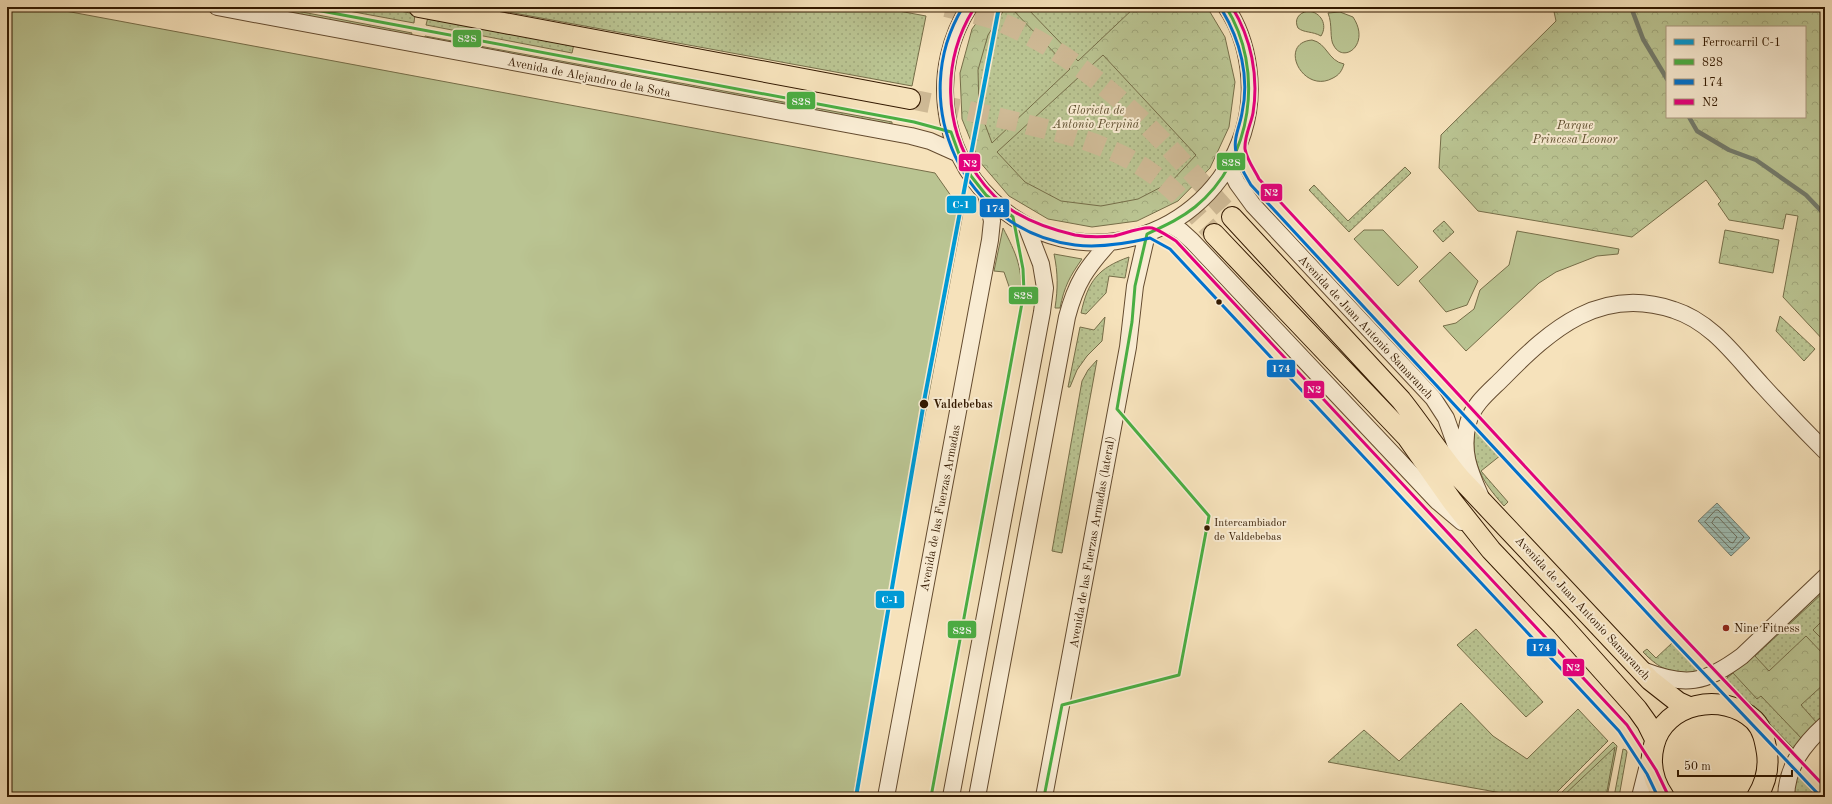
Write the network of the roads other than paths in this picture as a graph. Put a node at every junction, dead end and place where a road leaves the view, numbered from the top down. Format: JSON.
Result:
{"nodes":[{"id":1,"x":217,"y":7,"type":"edge"},
{"id":2,"x":419,"y":7,"type":"edge"},
{"id":3,"x":969,"y":7,"type":"edge"},
{"id":4,"x":1226,"y":7,"type":"edge"},
{"id":5,"x":910,"y":99,"type":"tunnel mouth"},
{"id":6,"x":959,"y":154,"type":"junction"},
{"id":7,"x":1229,"y":167,"type":"junction"},
{"id":8,"x":986,"y":195,"type":"junction"},
{"id":9,"x":1232,"y":217,"type":"tunnel mouth"},
{"id":10,"x":1170,"y":224,"type":"junction"},
{"id":11,"x":1026,"y":225,"type":"junction"},
{"id":12,"x":1147,"y":234,"type":"junction"},
{"id":13,"x":1214,"y":234,"type":"tunnel mouth"},
{"id":14,"x":1110,"y":242,"type":"junction"},
{"id":15,"x":1825,"y":451,"type":"edge"},
{"id":16,"x":1482,"y":500,"type":"junction"},
{"id":17,"x":1480,"y":537,"type":"junction"},
{"id":18,"x":1825,"y":577,"type":"edge"},
{"id":19,"x":1639,"y":669,"type":"junction"},
{"id":20,"x":1689,"y":707,"type":"junction"},
{"id":21,"x":1825,"y":725,"type":"edge"},
{"id":22,"x":1654,"y":745,"type":"junction"},
{"id":23,"x":1761,"y":794,"type":"edge"},
{"id":24,"x":886,"y":797,"type":"edge"},
{"id":25,"x":951,"y":797,"type":"edge"},
{"id":26,"x":977,"y":797,"type":"edge"},
{"id":27,"x":1044,"y":797,"type":"edge"},
{"id":28,"x":1640,"y":797,"type":"edge"},
{"id":29,"x":1664,"y":797,"type":"edge"},
{"id":30,"x":1786,"y":797,"type":"edge"}],
"edges":[{"from":1,"to":6,"type":"street","name":"Avenida de Alejandro de la Sota"},
{"from":2,"to":5,"type":"main road"},
{"from":3,"to":6,"type":"street"},
{"from":4,"to":7,"type":"street"},
{"from":6,"to":8,"type":"street"},
{"from":7,"to":10,"type":"street"},
{"from":7,"to":16,"type":"street","name":"Avenida de Juan Antonio Samaranch"},
{"from":8,"to":11,"type":"street"},
{"from":8,"to":24,"type":"street","name":"Avenida de las Fuerzas Armadas"},
{"from":9,"to":16,"type":"main road","name":"Avenida de Juan Antonio Samaranch"},
{"from":10,"to":12,"type":"street"},
{"from":10,"to":17,"type":"street"},
{"from":11,"to":14,"type":"street"},
{"from":11,"to":25,"type":"street"},
{"from":12,"to":14,"type":"street"},
{"from":12,"to":27,"type":"street","name":"Avenida de las Fuerzas Armadas (lateral)"},
{"from":13,"to":17,"type":"main road"},
{"from":14,"to":26,"type":"street"},
{"from":15,"to":16,"type":"street"},
{"from":16,"to":19,"type":"main road","name":"Avenida de Juan Antonio Samaranch"},
{"from":17,"to":22,"type":"main road"},
{"from":18,"to":19,"type":"street"},
{"from":19,"to":20,"type":"main road","name":"Avenida de Juan Antonio Samaranch"},
{"from":20,"to":22,"type":"main road"},
{"from":20,"to":23,"type":"main road"},
{"from":21,"to":30,"type":"street"},
{"from":22,"to":28,"type":"street"},
{"from":22,"to":29,"type":"main road"}]}
